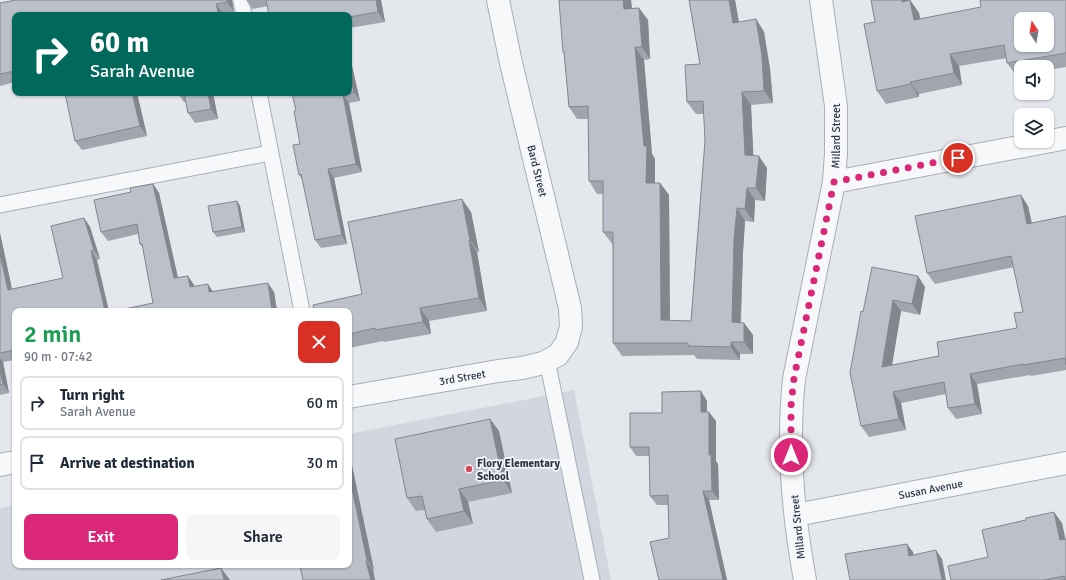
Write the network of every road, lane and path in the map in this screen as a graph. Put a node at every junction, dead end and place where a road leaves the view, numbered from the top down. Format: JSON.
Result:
{"nodes":[{"id":1,"x":241,"y":0,"type":"edge"},
{"id":2,"x":498,"y":0,"type":"edge"},
{"id":3,"x":821,"y":0,"type":"edge"},
{"id":4,"x":243,"y":12,"type":"edge"},
{"id":5,"x":260,"y":96,"type":"edge"},
{"id":6,"x":1066,"y":138,"type":"edge"},
{"id":7,"x":270,"y":153,"type":"junction"},
{"id":8,"x":834,"y":182,"type":"junction"},
{"id":9,"x":0,"y":205,"type":"edge"},
{"id":10,"x":301,"y":308,"type":"edge"},
{"id":11,"x":567,"y":342,"type":"joint"},
{"id":12,"x":547,"y":360,"type":"junction"},
{"id":13,"x":352,"y":396,"type":"edge"},
{"id":14,"x":12,"y":463,"type":"edge"},
{"id":15,"x":1066,"y":463,"type":"edge"},
{"id":16,"x":0,"y":465,"type":"edge"},
{"id":17,"x":796,"y":515,"type":"junction"},
{"id":18,"x":592,"y":580,"type":"edge"},
{"id":19,"x":805,"y":580,"type":"edge"}],
"edges":[{"from":1,"to":4,"type":"lane"},
{"from":2,"to":11,"type":"street","name":"Bard Street"},
{"from":3,"to":8,"type":"street","name":"Millard Street"},
{"from":5,"to":7,"type":"lane"},
{"from":6,"to":8,"type":"street"},
{"from":7,"to":9,"type":"lane"},
{"from":7,"to":10,"type":"lane"},
{"from":8,"to":17,"type":"street","name":"Millard Street"},
{"from":11,"to":12,"type":"street","name":"3rd Street"},
{"from":12,"to":13,"type":"street","name":"3rd Street"},
{"from":12,"to":18,"type":"lane"},
{"from":14,"to":16,"type":"street"},
{"from":15,"to":17,"type":"street","name":"Susan Avenue"},
{"from":17,"to":19,"type":"street","name":"Millard Street"}]}
